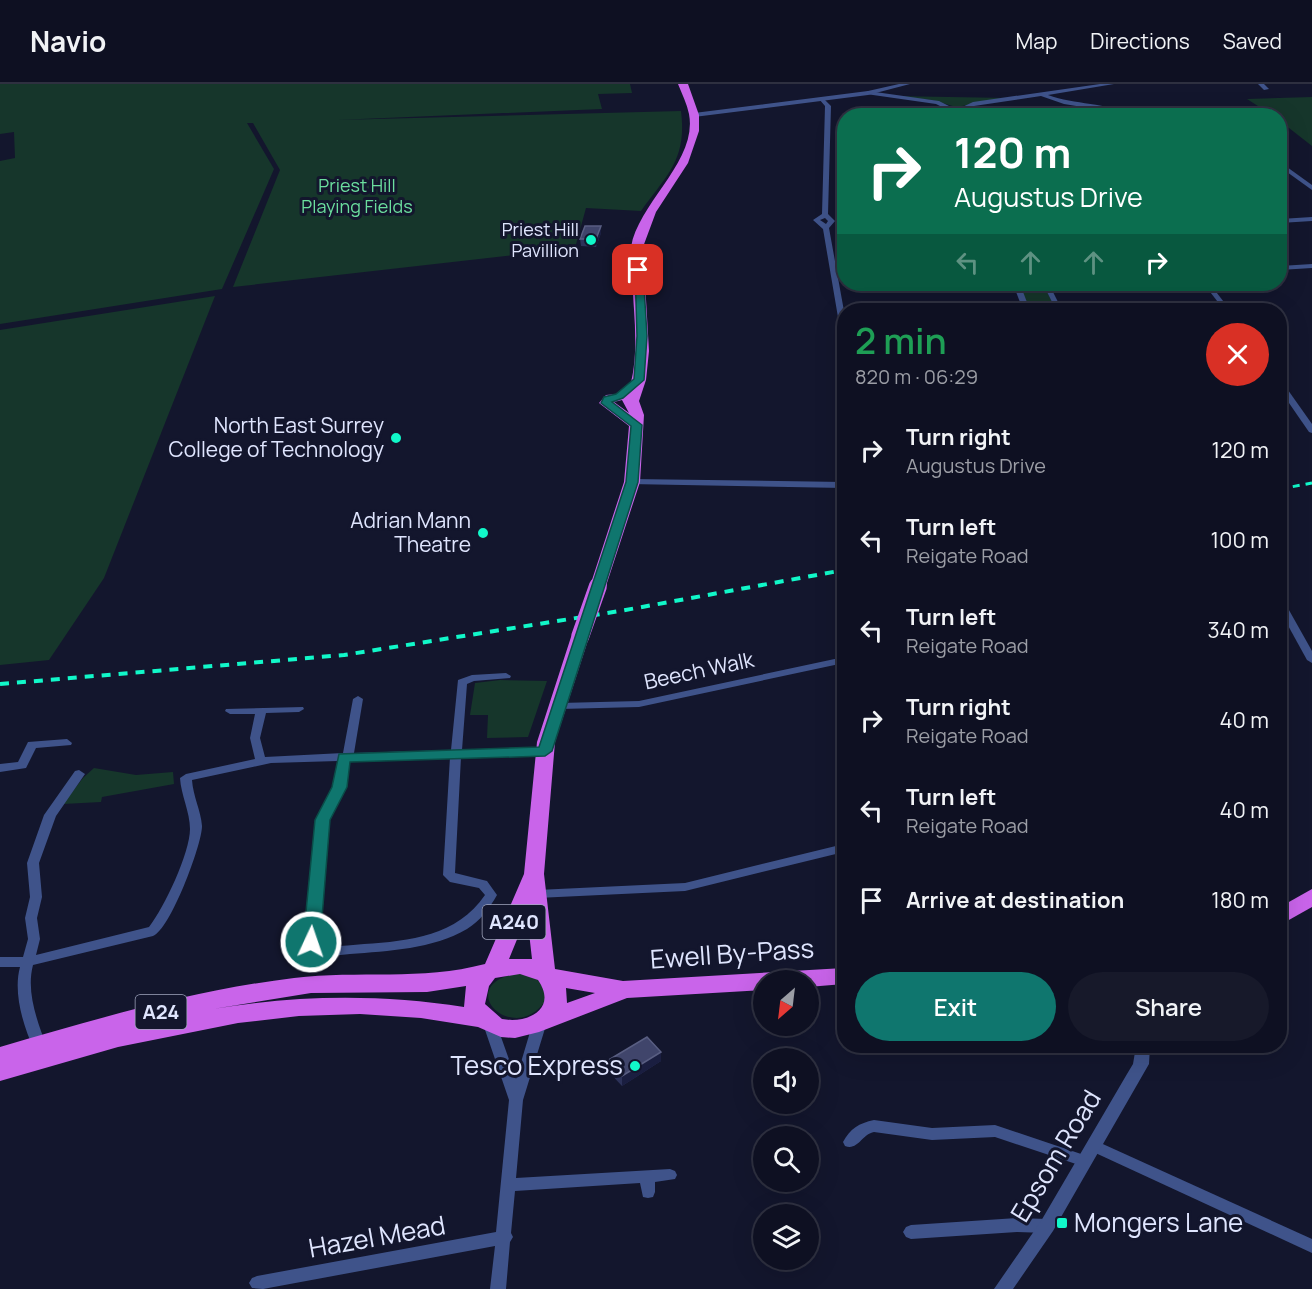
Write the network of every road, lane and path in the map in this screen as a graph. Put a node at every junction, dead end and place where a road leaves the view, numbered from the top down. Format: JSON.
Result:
{"nodes":[{"id":1,"x":684,"y":84,"type":"edge"},
{"id":2,"x":906,"y":84,"type":"edge"},
{"id":3,"x":1068,"y":84,"type":"edge"},
{"id":4,"x":1111,"y":84,"type":"edge"},
{"id":5,"x":1061,"y":91,"type":"junction"},
{"id":6,"x":868,"y":93,"type":"junction"},
{"id":7,"x":1043,"y":95,"type":"junction"},
{"id":8,"x":822,"y":99,"type":"junction"},
{"id":9,"x":947,"y":107,"type":"joint"},
{"id":10,"x":950,"y":108,"type":"edge"},
{"id":11,"x":970,"y":108,"type":"edge"},
{"id":12,"x":1106,"y":108,"type":"edge"},
{"id":13,"x":694,"y":115,"type":"junction"},
{"id":14,"x":1287,"y":169,"type":"edge"},
{"id":15,"x":1312,"y":188,"type":"edge"},
{"id":16,"x":1312,"y":219,"type":"edge"},
{"id":17,"x":1287,"y":221,"type":"edge"},
{"id":18,"x":1312,"y":266,"type":"edge"},
{"id":19,"x":1287,"y":268,"type":"edge"},
{"id":20,"x":837,"y":290,"type":"edge"},
{"id":21,"x":1287,"y":395,"type":"edge"},
{"id":22,"x":1312,"y":430,"type":"edge"},
{"id":23,"x":632,"y":482,"type":"junction"},
{"id":24,"x":837,"y":485,"type":"edge"},
{"id":25,"x":1287,"y":615,"type":"edge"},
{"id":26,"x":1312,"y":660,"type":"edge"},
{"id":27,"x":837,"y":662,"type":"edge"},
{"id":28,"x":506,"y":676,"type":"dead end"},
{"id":29,"x":358,"y":699,"type":"dead end"},
{"id":30,"x":560,"y":706,"type":"junction"},
{"id":31,"x":299,"y":709,"type":"dead end"},
{"id":32,"x":261,"y":710,"type":"junction"},
{"id":33,"x":230,"y":711,"type":"dead end"},
{"id":34,"x":67,"y":743,"type":"dead end"},
{"id":35,"x":545,"y":751,"type":"junction"},
{"id":36,"x":457,"y":754,"type":"junction"},
{"id":37,"x":346,"y":758,"type":"junction"},
{"id":38,"x":261,"y":761,"type":"junction"},
{"id":39,"x":0,"y":768,"type":"edge"},
{"id":40,"x":79,"y":774,"type":"dead end"},
{"id":41,"x":837,"y":850,"type":"edge"},
{"id":42,"x":536,"y":884,"type":"junction"},
{"id":43,"x":1312,"y":897,"type":"edge"},
{"id":44,"x":1287,"y":913,"type":"edge"},
{"id":45,"x":0,"y":962,"type":"edge"},
{"id":46,"x":27,"y":962,"type":"junction"},
{"id":47,"x":491,"y":971,"type":"junction"},
{"id":48,"x":547,"y":975,"type":"junction"},
{"id":49,"x":837,"y":976,"type":"edge"},
{"id":50,"x":623,"y":990,"type":"junction"},
{"id":51,"x":543,"y":1020,"type":"junction"},
{"id":52,"x":486,"y":1022,"type":"junction"},
{"id":53,"x":39,"y":1044,"type":"junction"},
{"id":54,"x":1141,"y":1053,"type":"edge"},
{"id":55,"x":0,"y":1056,"type":"edge"},
{"id":56,"x":0,"y":1072,"type":"edge"},
{"id":57,"x":516,"y":1100,"type":"junction"},
{"id":58,"x":850,"y":1142,"type":"dead end"},
{"id":59,"x":1094,"y":1146,"type":"junction"},
{"id":60,"x":1085,"y":1161,"type":"junction"},
{"id":61,"x":670,"y":1174,"type":"dead end"},
{"id":62,"x":647,"y":1176,"type":"junction"},
{"id":63,"x":508,"y":1185,"type":"junction"},
{"id":64,"x":648,"y":1192,"type":"dead end"},
{"id":65,"x":1047,"y":1226,"type":"junction"},
{"id":66,"x":911,"y":1232,"type":"dead end"},
{"id":67,"x":505,"y":1237,"type":"junction"},
{"id":68,"x":1312,"y":1246,"type":"edge"},
{"id":69,"x":257,"y":1283,"type":"dead end"},
{"id":70,"x":498,"y":1289,"type":"edge"},
{"id":71,"x":1003,"y":1289,"type":"edge"}],
"edges":[{"from":1,"to":13,"type":"highway","number":"A240"},
{"from":2,"to":6,"type":"street"},
{"from":3,"to":5,"type":"street"},
{"from":4,"to":5,"type":"street"},
{"from":5,"to":7,"type":"street"},
{"from":6,"to":8,"type":"street"},
{"from":6,"to":9,"type":"street"},
{"from":7,"to":11,"type":"street"},
{"from":7,"to":12,"type":"street"},
{"from":8,"to":13,"type":"street"},
{"from":8,"to":20,"type":"street"},
{"from":9,"to":10,"type":"street"},
{"from":13,"to":23,"type":"highway","number":"A240"},
{"from":14,"to":15,"type":"street"},
{"from":16,"to":17,"type":"street"},
{"from":18,"to":19,"type":"street"},
{"from":21,"to":22,"type":"street"},
{"from":23,"to":24,"type":"street"},
{"from":23,"to":30,"type":"highway","number":"A240","bridge":true},
{"from":25,"to":26,"type":"street"},
{"from":27,"to":30,"type":"street","name":"Beech Walk"},
{"from":28,"to":36,"type":"street"},
{"from":29,"to":37,"type":"street"},
{"from":30,"to":35,"type":"highway","number":"A240"},
{"from":31,"to":32,"type":"street"},
{"from":32,"to":33,"type":"street"},
{"from":32,"to":38,"type":"street"},
{"from":34,"to":39,"type":"street"},
{"from":35,"to":36,"type":"street"},
{"from":35,"to":42,"type":"highway","number":"A240"},
{"from":36,"to":37,"type":"street"},
{"from":36,"to":37,"type":"street"},
{"from":37,"to":38,"type":"street"},
{"from":38,"to":46,"type":"street"},
{"from":40,"to":46,"type":"street"},
{"from":41,"to":42,"type":"street"},
{"from":42,"to":47,"type":"highway","number":"A240"},
{"from":42,"to":48,"type":"highway","number":"A240"},
{"from":43,"to":44,"type":"highway"},
{"from":45,"to":46,"type":"street"},
{"from":46,"to":53,"type":"street"},
{"from":47,"to":48,"type":"highway","name":"Ewell By-Pass","number":"A24"},
{"from":47,"to":52,"type":"highway"},
{"from":47,"to":53,"type":"highway","name":"Ewell By-Pass","number":"A24"},
{"from":48,"to":50,"type":"highway","name":"Ewell By-Pass","number":"A24"},
{"from":48,"to":51,"type":"highway"},
{"from":49,"to":50,"type":"highway","name":"Ewell By-Pass","number":"A24"},
{"from":50,"to":51,"type":"highway","name":"Ewell By-Pass","number":"A24"},
{"from":51,"to":52,"type":"highway","name":"Ewell By-Pass","number":"A24"},
{"from":51,"to":57,"type":"street"},
{"from":52,"to":56,"type":"highway","name":"Ewell By-Pass","number":"A24"},
{"from":52,"to":57,"type":"street"},
{"from":53,"to":55,"type":"highway","name":"Ewell By-Pass","number":"A24"},
{"from":54,"to":59,"type":"street","name":"Epsom Road"},
{"from":57,"to":63,"type":"street"},
{"from":58,"to":60,"type":"street"},
{"from":59,"to":60,"type":"street","name":"Epsom Road"},
{"from":59,"to":68,"type":"street"},
{"from":60,"to":65,"type":"street","name":"Epsom Road"},
{"from":61,"to":62,"type":"street"},
{"from":62,"to":63,"type":"street"},
{"from":62,"to":64,"type":"street"},
{"from":63,"to":67,"type":"street"},
{"from":65,"to":66,"type":"street"},
{"from":65,"to":71,"type":"street","name":"Epsom Road"},
{"from":67,"to":69,"type":"street","name":"Hazel Mead"},
{"from":67,"to":70,"type":"street"}]}
